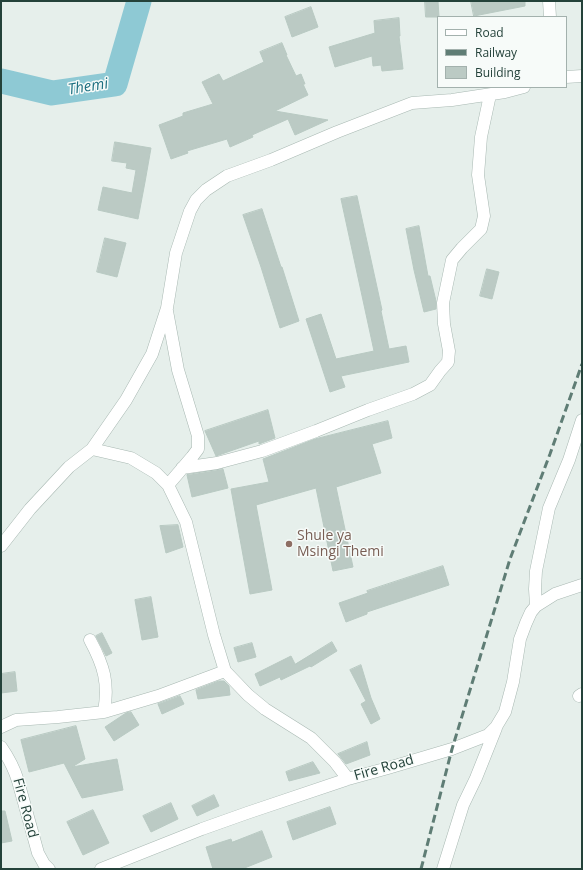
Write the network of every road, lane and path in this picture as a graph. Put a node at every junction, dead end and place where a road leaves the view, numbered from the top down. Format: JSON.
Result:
{"nodes":[{"id":1,"x":549,"y":1,"type":"edge"},
{"id":2,"x":550,"y":16,"type":"edge"},
{"id":3,"x":582,"y":76,"type":"edge"},
{"id":4,"x":567,"y":77,"type":"edge"},
{"id":5,"x":520,"y":88,"type":"edge"},
{"id":6,"x":490,"y":95,"type":"junction"},
{"id":7,"x":167,"y":308,"type":"junction"},
{"id":8,"x":582,"y":420,"type":"edge"},
{"id":9,"x":92,"y":449,"type":"junction"},
{"id":10,"x":182,"y":468,"type":"junction"},
{"id":11,"x":168,"y":485,"type":"junction"},
{"id":12,"x":1,"y":546,"type":"edge"},
{"id":13,"x":582,"y":585,"type":"edge"},
{"id":14,"x":536,"y":606,"type":"junction"},
{"id":15,"x":90,"y":640,"type":"dead end"},
{"id":16,"x":225,"y":671,"type":"junction"},
{"id":17,"x":104,"y":712,"type":"junction"},
{"id":18,"x":1,"y":726,"type":"edge"},
{"id":19,"x":496,"y":727,"type":"junction"},
{"id":20,"x":1,"y":747,"type":"edge"},
{"id":21,"x":348,"y":779,"type":"junction"},
{"id":22,"x":49,"y":869,"type":"edge"},
{"id":23,"x":101,"y":869,"type":"edge"},
{"id":24,"x":443,"y":869,"type":"edge"}],
"edges":[{"from":1,"to":2,"type":"street"},
{"from":3,"to":4,"type":"street"},
{"from":5,"to":6,"type":"street"},
{"from":6,"to":7,"type":"street"},
{"from":6,"to":10,"type":"street"},
{"from":7,"to":9,"type":"street"},
{"from":7,"to":10,"type":"street"},
{"from":8,"to":14,"type":"street"},
{"from":9,"to":11,"type":"street"},
{"from":9,"to":12,"type":"street"},
{"from":10,"to":11,"type":"street"},
{"from":11,"to":16,"type":"street"},
{"from":13,"to":14,"type":"street","name":"Fire Road"},
{"from":14,"to":19,"type":"street","name":"Fire Road"},
{"from":15,"to":17,"type":"street"},
{"from":16,"to":17,"type":"street"},
{"from":16,"to":21,"type":"street"},
{"from":17,"to":18,"type":"street"},
{"from":19,"to":21,"type":"street","name":"Fire Road"},
{"from":19,"to":24,"type":"street"},
{"from":20,"to":22,"type":"street","name":"Fire Road"},
{"from":21,"to":23,"type":"street","name":"Fire Road"}]}
